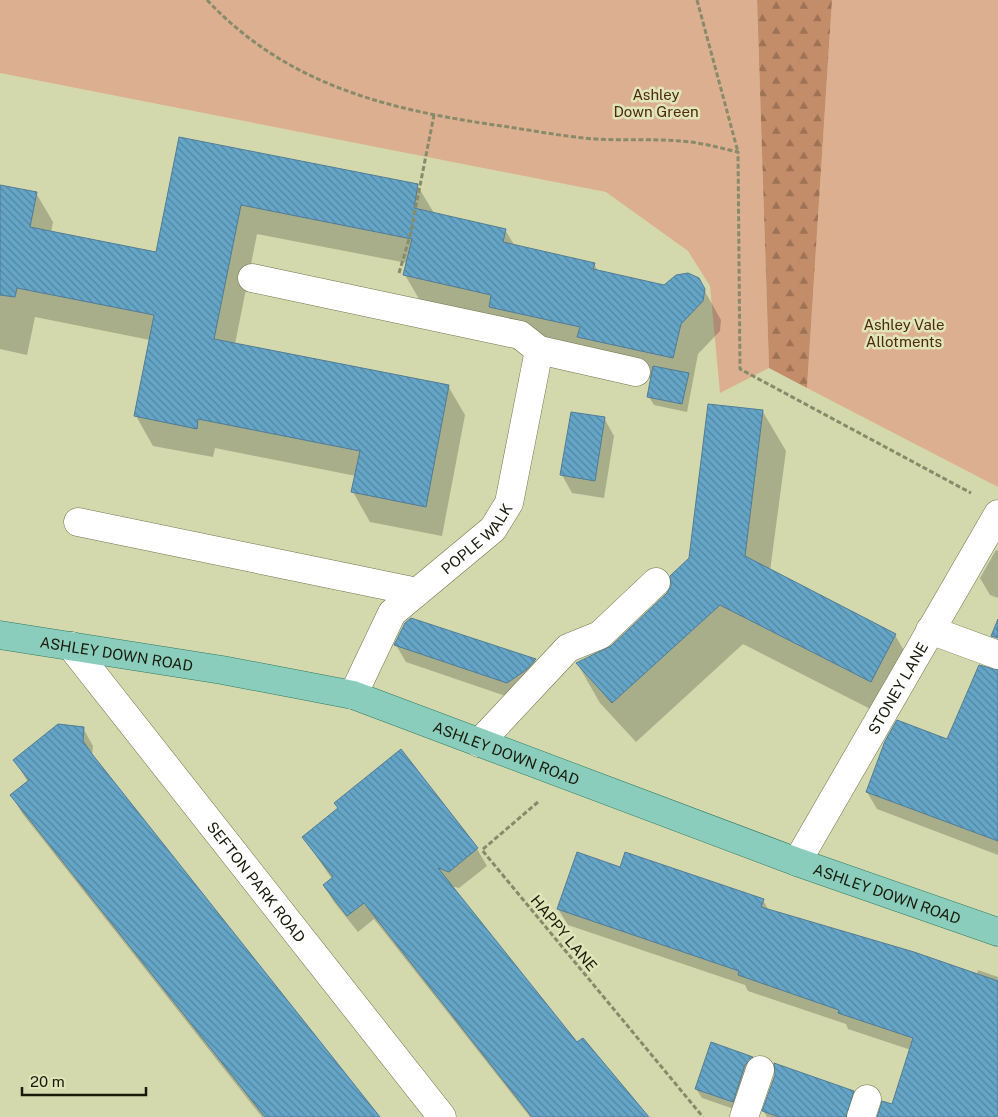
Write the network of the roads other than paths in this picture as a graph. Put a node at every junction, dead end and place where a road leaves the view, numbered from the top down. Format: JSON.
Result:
{"nodes":[{"id":1,"x":252,"y":278,"type":"dead end"},
{"id":2,"x":538,"y":350,"type":"junction"},
{"id":3,"x":636,"y":372,"type":"dead end"},
{"id":4,"x":998,"y":514,"type":"edge"},
{"id":5,"x":78,"y":522,"type":"dead end"},
{"id":6,"x":656,"y":582,"type":"dead end"},
{"id":7,"x":417,"y":592,"type":"junction"},
{"id":8,"x":930,"y":630,"type":"junction"},
{"id":9,"x":0,"y":635,"type":"edge"},
{"id":10,"x":71,"y":646,"type":"junction"},
{"id":11,"x":998,"y":655,"type":"edge"},
{"id":12,"x":353,"y":695,"type":"junction"},
{"id":13,"x":479,"y":743,"type":"junction"},
{"id":14,"x":797,"y":862,"type":"junction"},
{"id":15,"x":998,"y":932,"type":"edge"},
{"id":16,"x":760,"y":1070,"type":"dead end"},
{"id":17,"x":442,"y":1117,"type":"edge"},
{"id":18,"x":744,"y":1117,"type":"edge"}],
"edges":[{"from":1,"to":2,"type":"street"},
{"from":2,"to":3,"type":"street"},
{"from":2,"to":7,"type":"street","name":"POPLE WALK"},
{"from":4,"to":8,"type":"street","name":"STONEY LANE"},
{"from":5,"to":7,"type":"street"},
{"from":6,"to":13,"type":"street"},
{"from":7,"to":12,"type":"street","name":"POPLE WALK"},
{"from":8,"to":11,"type":"street"},
{"from":8,"to":14,"type":"street","name":"STONEY LANE"},
{"from":9,"to":10,"type":"main road","name":"ASHLEY DOWN ROAD"},
{"from":10,"to":12,"type":"main road","name":"ASHLEY DOWN ROAD"},
{"from":10,"to":17,"type":"street","name":"SEFTON PARK ROAD"},
{"from":12,"to":13,"type":"main road","name":"ASHLEY DOWN ROAD"},
{"from":13,"to":14,"type":"main road","name":"ASHLEY DOWN ROAD"},
{"from":14,"to":15,"type":"main road","name":"ASHLEY DOWN ROAD"},
{"from":16,"to":18,"type":"street"}]}
